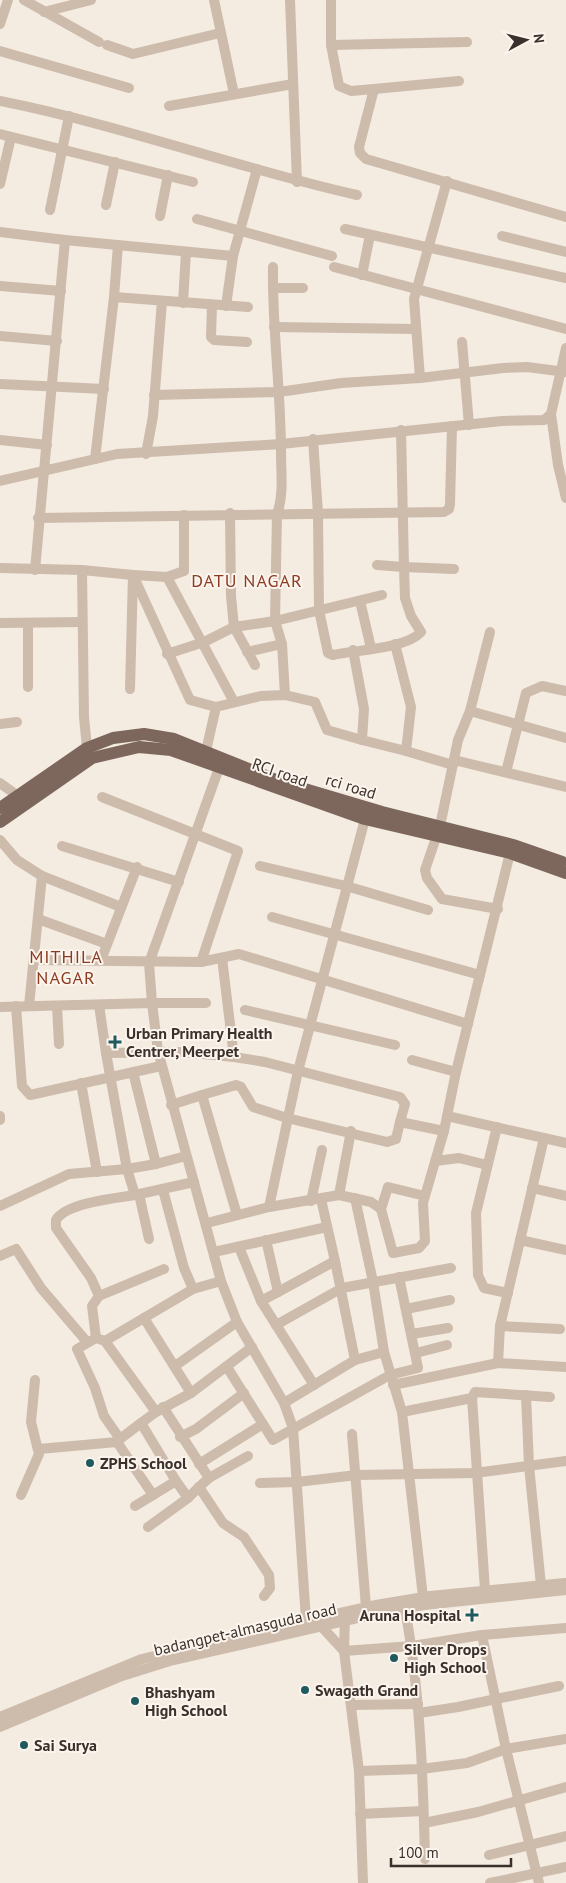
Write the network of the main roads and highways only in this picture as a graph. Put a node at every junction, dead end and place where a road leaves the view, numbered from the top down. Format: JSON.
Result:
{"nodes":[{"id":1,"x":89,"y":753,"type":"junction"},
{"id":2,"x":0,"y":808,"type":"edge"},
{"id":3,"x":0,"y":822,"type":"edge"},
{"id":4,"x":438,"y":831,"type":"junction"},
{"id":5,"x":566,"y":864,"type":"edge"},
{"id":6,"x":566,"y":873,"type":"edge"}],
"edges":[{"from":1,"to":2,"type":"main road","name":"rci road"},
{"from":1,"to":3,"type":"main road","name":"RCI road"},
{"from":1,"to":4,"type":"main road","name":"RCI road"},
{"from":1,"to":4,"type":"main road","name":"rci road"},
{"from":4,"to":5,"type":"main road","name":"rci road"},
{"from":4,"to":6,"type":"main road","name":"RCI road"}]}
